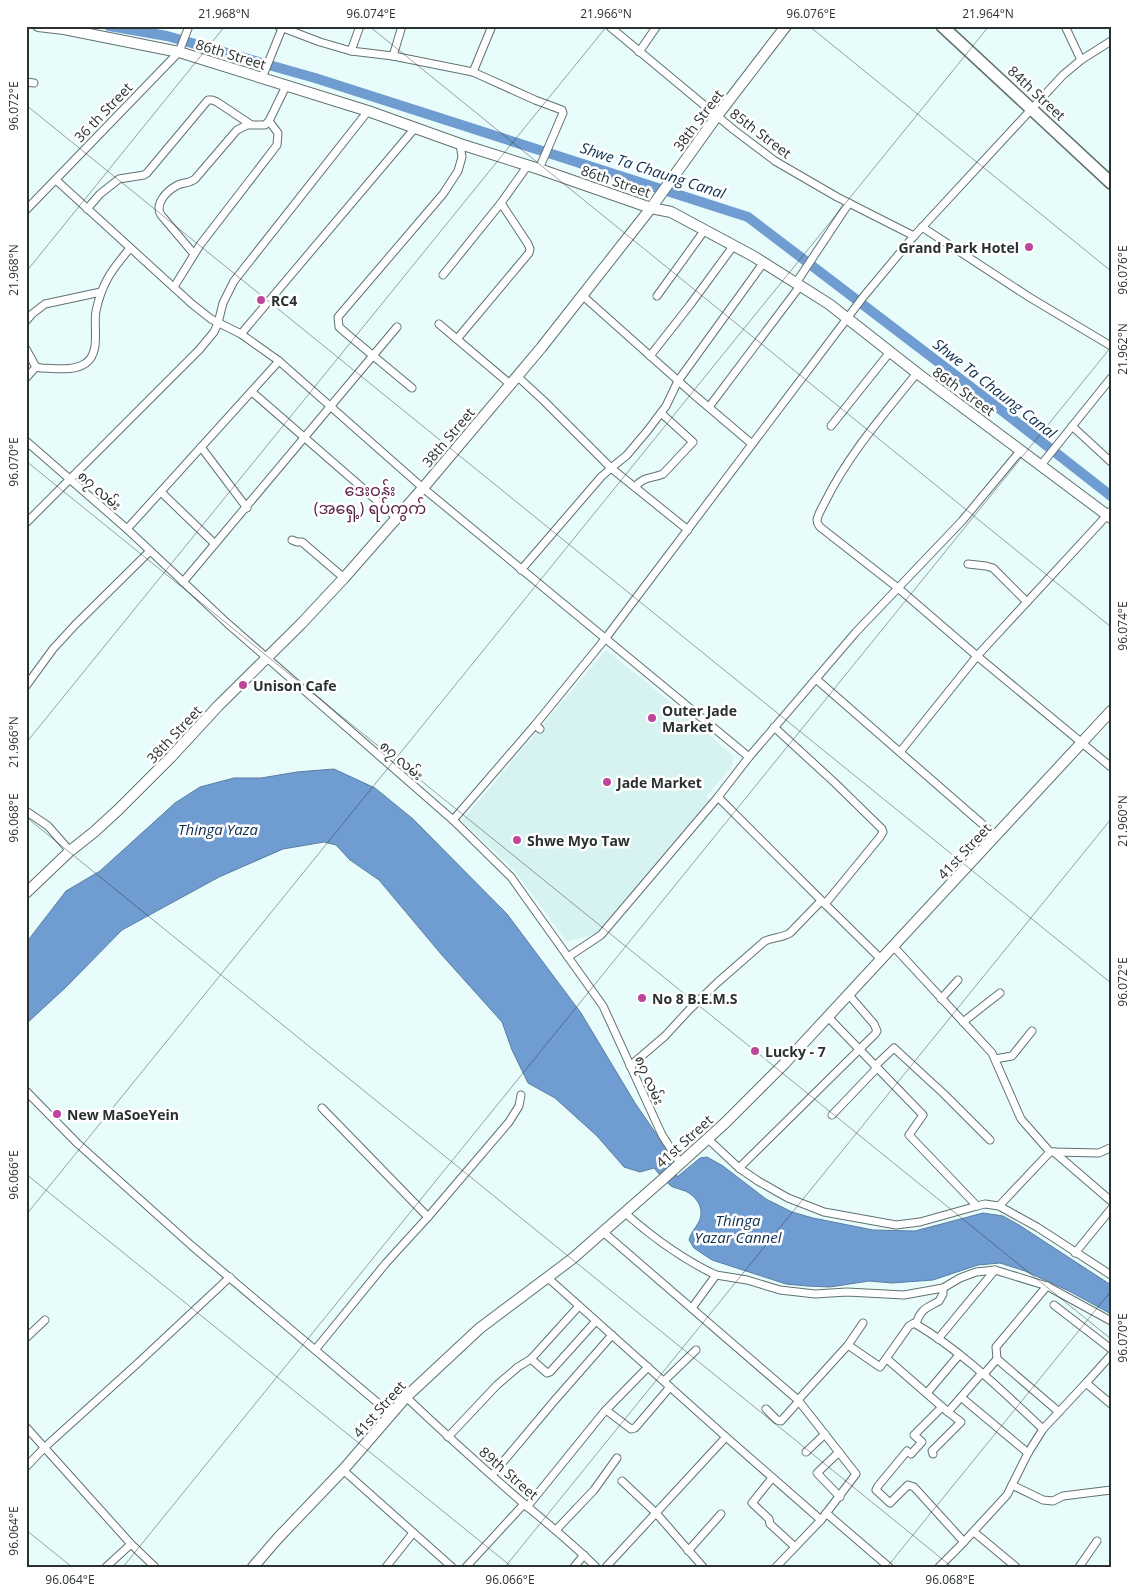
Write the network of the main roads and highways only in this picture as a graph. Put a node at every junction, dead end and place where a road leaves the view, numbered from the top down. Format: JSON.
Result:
{"nodes":[{"id":1,"x":38,"y":26,"type":"edge"},
{"id":2,"x":786,"y":26,"type":"edge"},
{"id":3,"x":942,"y":26,"type":"edge"},
{"id":4,"x":1111,"y":183,"type":"edge"},
{"id":5,"x":651,"y":208,"type":"junction"},
{"id":6,"x":1110,"y":515,"type":"edge"},
{"id":7,"x":1111,"y":711,"type":"edge"},
{"id":8,"x":26,"y":893,"type":"edge"},
{"id":9,"x":253,"y":1567,"type":"edge"}],
"edges":[{"from":1,"to":5,"type":"main road","name":"86th Street"},
{"from":2,"to":5,"type":"main road","name":"38th Street"},
{"from":3,"to":4,"type":"main road","name":"84th Street"},
{"from":5,"to":6,"type":"main road","name":"86th Street"},
{"from":5,"to":8,"type":"main road","name":"38th Street"},
{"from":7,"to":9,"type":"main road","name":"41st Street"}]}
